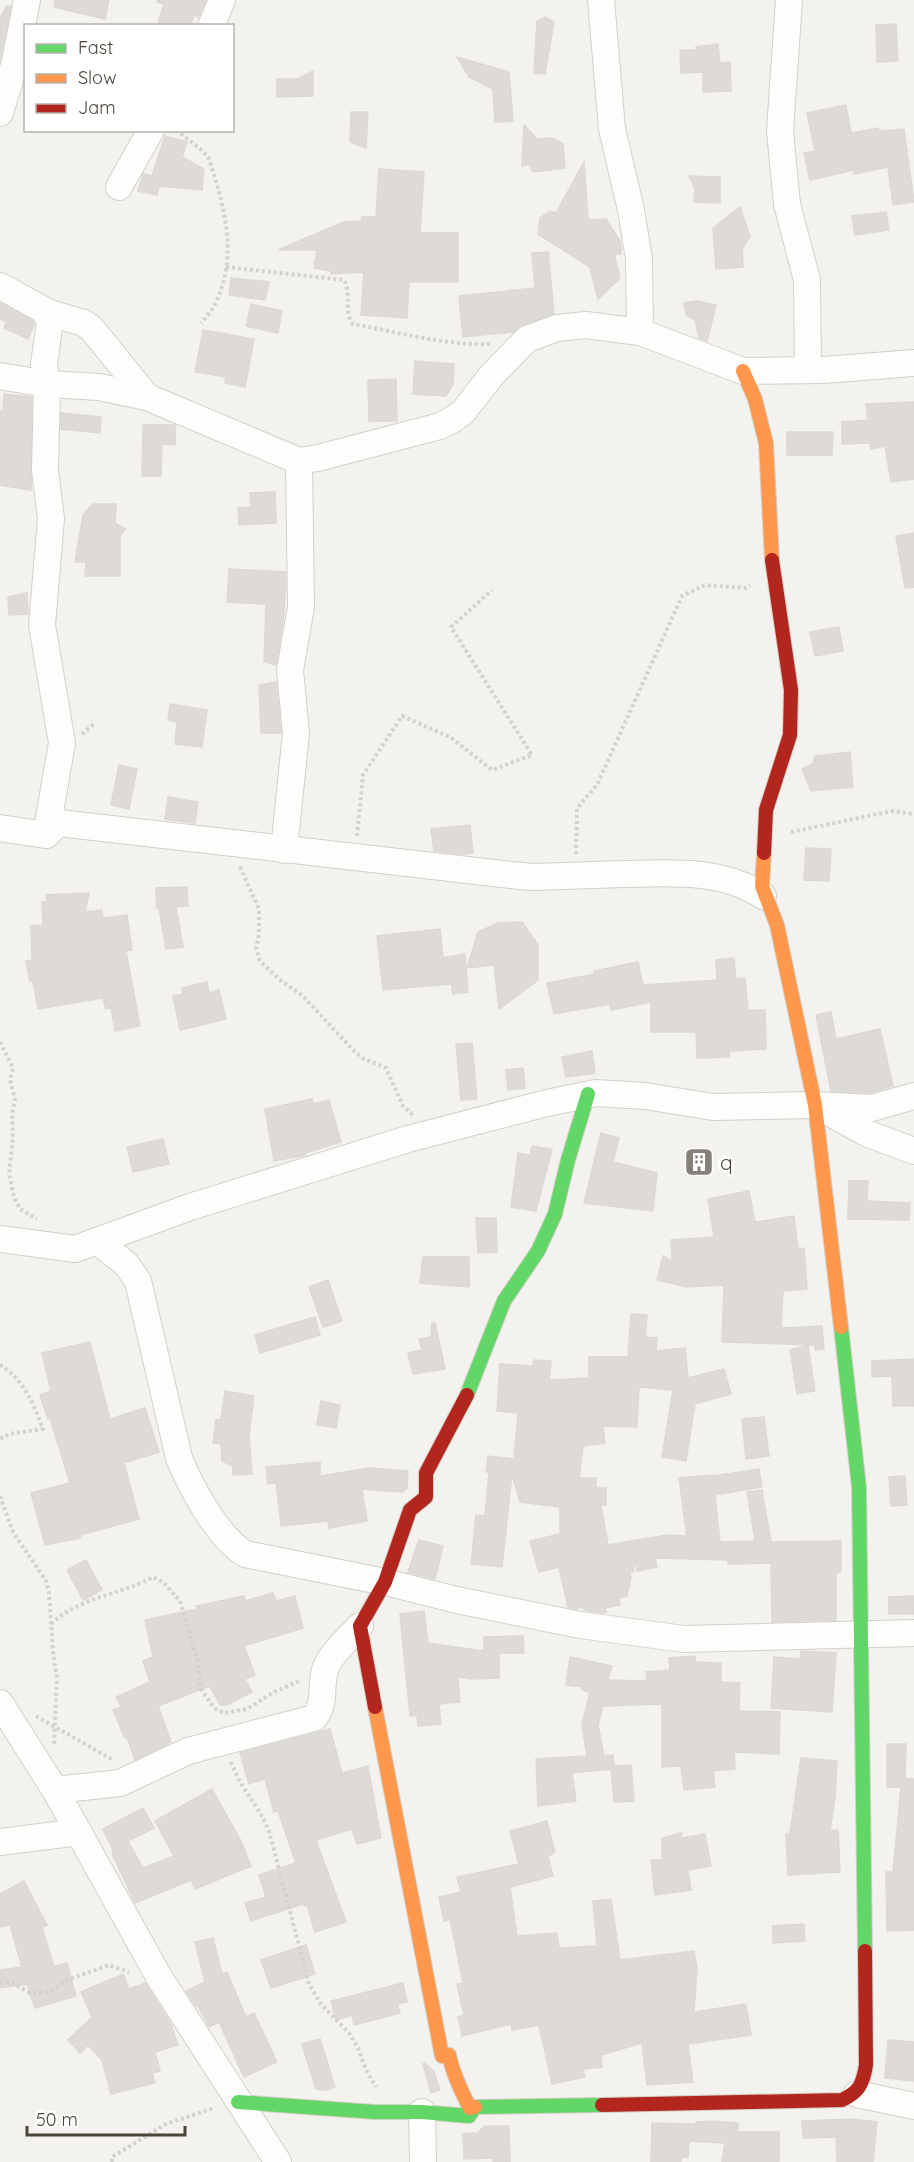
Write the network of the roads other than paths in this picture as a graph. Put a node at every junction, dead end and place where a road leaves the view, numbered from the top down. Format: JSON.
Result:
{"nodes":[{"id":1,"x":27,"y":0,"type":"edge"},
{"id":2,"x":222,"y":0,"type":"edge"},
{"id":3,"x":601,"y":0,"type":"edge"},
{"id":4,"x":789,"y":0,"type":"edge"},
{"id":5,"x":212,"y":24,"type":"edge"},
{"id":6,"x":0,"y":113,"type":"edge"},
{"id":7,"x":150,"y":132,"type":"edge"},
{"id":8,"x":119,"y":187,"type":"dead end"},
{"id":9,"x":0,"y":286,"type":"edge"},
{"id":10,"x":46,"y":312,"type":"junction"},
{"id":11,"x":640,"y":332,"type":"junction"},
{"id":12,"x":914,"y":363,"type":"edge"},
{"id":13,"x":808,"y":370,"type":"junction"},
{"id":14,"x":742,"y":371,"type":"junction"},
{"id":15,"x":0,"y":376,"type":"edge"},
{"id":16,"x":47,"y":384,"type":"junction"},
{"id":17,"x":147,"y":397,"type":"junction"},
{"id":18,"x":299,"y":461,"type":"junction"},
{"id":19,"x":0,"y":828,"type":"edge"},
{"id":20,"x":46,"y":835,"type":"junction"},
{"id":21,"x":284,"y":850,"type":"junction"},
{"id":22,"x":763,"y":896,"type":"junction"},
{"id":23,"x":588,"y":1094,"type":"junction"},
{"id":24,"x":914,"y":1096,"type":"edge"},
{"id":25,"x":815,"y":1105,"type":"junction"},
{"id":26,"x":914,"y":1151,"type":"edge"},
{"id":27,"x":0,"y":1239,"type":"edge"},
{"id":28,"x":97,"y":1241,"type":"junction"},
{"id":29,"x":385,"y":1582,"type":"junction"},
{"id":30,"x":360,"y":1626,"type":"junction"},
{"id":31,"x":914,"y":1632,"type":"edge"},
{"id":32,"x":860,"y":1634,"type":"junction"},
{"id":33,"x":0,"y":1703,"type":"edge"},
{"id":34,"x":55,"y":1790,"type":"junction"},
{"id":35,"x":79,"y":1832,"type":"junction"},
{"id":36,"x":0,"y":1842,"type":"edge"},
{"id":37,"x":857,"y":2094,"type":"junction"},
{"id":38,"x":238,"y":2102,"type":"junction"},
{"id":39,"x":914,"y":2106,"type":"edge"},
{"id":40,"x":475,"y":2107,"type":"junction"},
{"id":41,"x":411,"y":2112,"type":"junction"},
{"id":42,"x":278,"y":2162,"type":"edge"},
{"id":43,"x":423,"y":2162,"type":"edge"}],
"edges":[{"from":1,"to":6,"type":"street"},
{"from":2,"to":5,"type":"street"},
{"from":3,"to":11,"type":"street"},
{"from":4,"to":13,"type":"street"},
{"from":7,"to":8,"type":"street"},
{"from":9,"to":10,"type":"street"},
{"from":10,"to":16,"type":"street"},
{"from":10,"to":17,"type":"street"},
{"from":11,"to":14,"type":"street"},
{"from":11,"to":18,"type":"street"},
{"from":12,"to":13,"type":"street"},
{"from":13,"to":14,"type":"street"},
{"from":14,"to":22,"type":"street"},
{"from":15,"to":16,"type":"street"},
{"from":16,"to":17,"type":"street"},
{"from":16,"to":20,"type":"street"},
{"from":17,"to":18,"type":"street"},
{"from":18,"to":21,"type":"street"},
{"from":19,"to":20,"type":"street"},
{"from":20,"to":21,"type":"street"},
{"from":21,"to":22,"type":"street"},
{"from":22,"to":25,"type":"street"},
{"from":23,"to":25,"type":"street"},
{"from":23,"to":28,"type":"street"},
{"from":23,"to":29,"type":"street"},
{"from":24,"to":25,"type":"street"},
{"from":25,"to":26,"type":"street"},
{"from":25,"to":32,"type":"street"},
{"from":27,"to":28,"type":"street"},
{"from":28,"to":29,"type":"street"},
{"from":29,"to":30,"type":"street"},
{"from":29,"to":32,"type":"street"},
{"from":30,"to":34,"type":"street"},
{"from":30,"to":40,"type":"street"},
{"from":31,"to":32,"type":"street"},
{"from":32,"to":37,"type":"street"},
{"from":33,"to":34,"type":"street"},
{"from":34,"to":35,"type":"street"},
{"from":35,"to":36,"type":"street"},
{"from":35,"to":38,"type":"street"},
{"from":37,"to":39,"type":"street"},
{"from":37,"to":40,"type":"street"},
{"from":38,"to":41,"type":"street"},
{"from":38,"to":42,"type":"street"},
{"from":40,"to":41,"type":"street"},
{"from":41,"to":43,"type":"street"}]}
